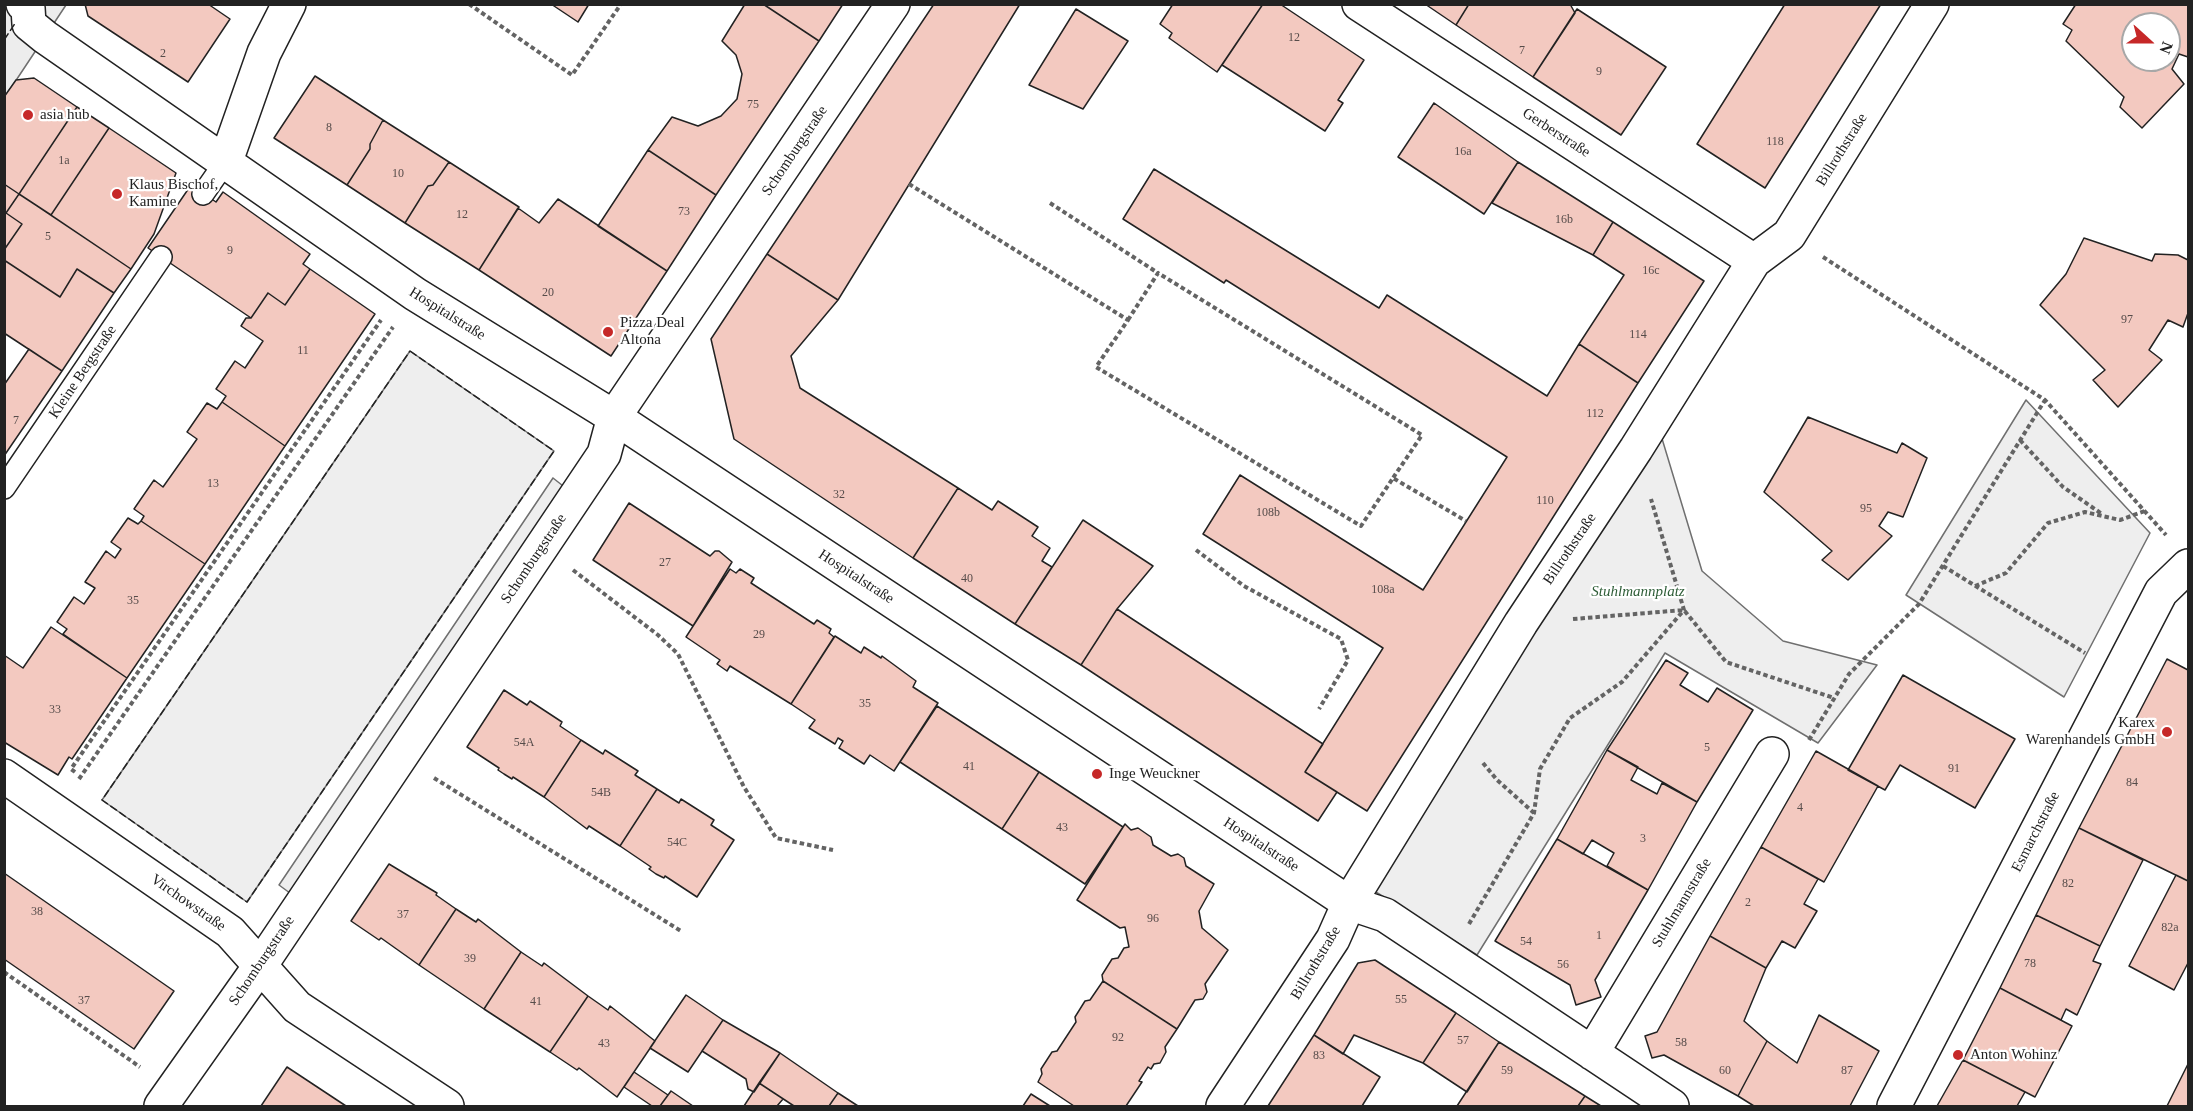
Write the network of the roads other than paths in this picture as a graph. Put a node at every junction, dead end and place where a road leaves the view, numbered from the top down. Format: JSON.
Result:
{"nodes":[{"id":1,"x":23,"y":4,"type":"edge"},
{"id":2,"x":290,"y":4,"type":"edge"},
{"id":3,"x":893,"y":4,"type":"edge"},
{"id":4,"x":1359,"y":4,"type":"edge"},
{"id":5,"x":1932,"y":4,"type":"edge"},
{"id":6,"x":226,"y":161,"type":"junction"},
{"id":7,"x":203,"y":194,"type":"dead end"},
{"id":8,"x":161,"y":257,"type":"dead end"},
{"id":9,"x":1754,"y":261,"type":"junction"},
{"id":10,"x":614,"y":417,"type":"junction"},
{"id":11,"x":4,"y":488,"type":"edge"},
{"id":12,"x":2181,"y":555,"type":"edge"},
{"id":13,"x":1772,"y":754,"type":"road end"},
{"id":14,"x":4,"y":776,"type":"edge"},
{"id":15,"x":1349,"y":903,"type":"junction"},
{"id":16,"x":260,"y":966,"type":"junction"},
{"id":17,"x":1592,"y":1053,"type":"junction"},
{"id":18,"x":167,"y":1098,"type":"edge"},
{"id":19,"x":447,"y":1107,"type":"edge"},
{"id":20,"x":1223,"y":1107,"type":"edge"},
{"id":21,"x":1672,"y":1107,"type":"edge"},
{"id":22,"x":1894,"y":1107,"type":"edge"}],
"edges":[{"from":1,"to":6,"type":"street","name":"Hospitalstraße"},
{"from":2,"to":6,"type":"street"},
{"from":3,"to":10,"type":"street","name":"Schomburgstraße"},
{"from":4,"to":9,"type":"street","name":"Gerberstraße"},
{"from":5,"to":9,"type":"street","name":"Billrothstraße"},
{"from":6,"to":7,"type":"lane"},
{"from":6,"to":10,"type":"street","name":"Hospitalstraße"},
{"from":8,"to":11,"type":"lane","name":"Kleine Bergstraße"},
{"from":9,"to":15,"type":"street","name":"Billrothstraße"},
{"from":10,"to":15,"type":"street","name":"Hospitalstraße"},
{"from":10,"to":16,"type":"street","name":"Schomburgstraße"},
{"from":12,"to":22,"type":"street","name":"Esmarchstraße"},
{"from":13,"to":17,"type":"street","name":"Stuhlmannstraße"},
{"from":14,"to":16,"type":"street","name":"Virchowstraße"},
{"from":15,"to":17,"type":"street","name":"Hospitalstraße"},
{"from":15,"to":20,"type":"street","name":"Billrothstraße"},
{"from":16,"to":18,"type":"street","name":"Schomburgstraße"},
{"from":16,"to":19,"type":"street","name":"Virchowstraße"},
{"from":17,"to":21,"type":"street","name":"Hospitalstraße"}]}
